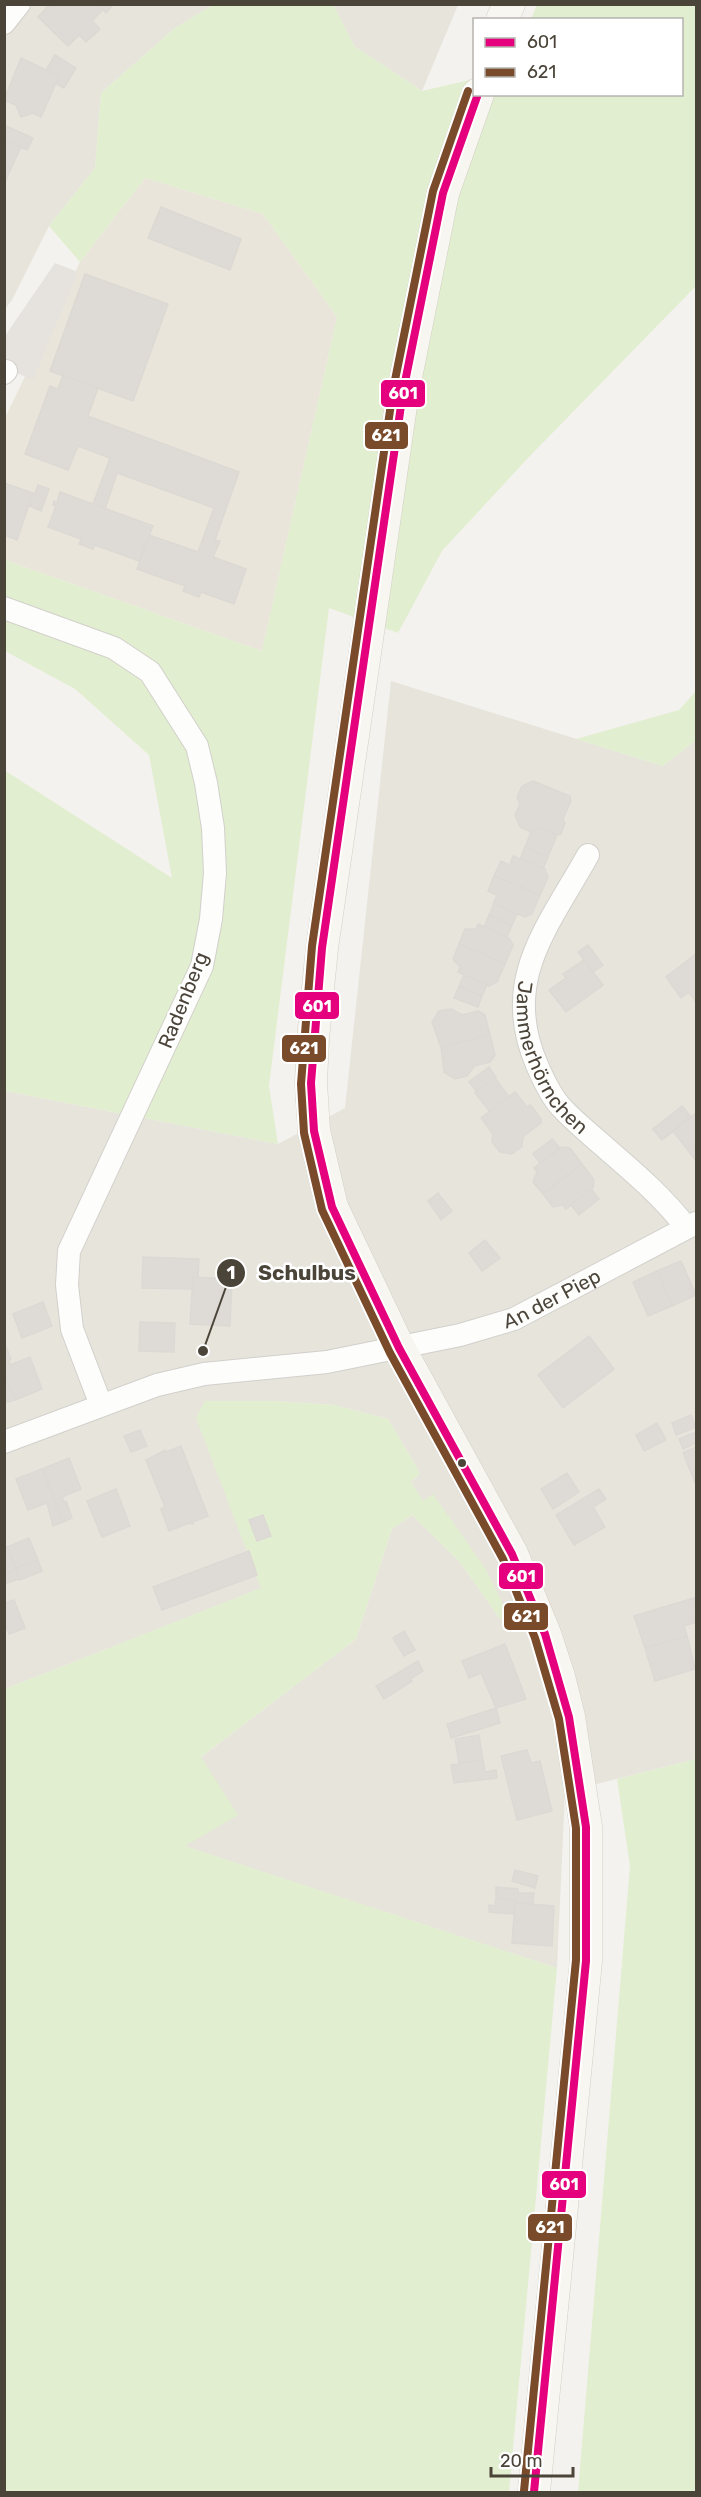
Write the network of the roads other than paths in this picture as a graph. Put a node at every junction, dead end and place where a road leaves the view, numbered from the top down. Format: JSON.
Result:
{"nodes":[{"id":1,"x":19,"y":4,"type":"edge"},
{"id":2,"x":509,"y":4,"type":"edge"},
{"id":3,"x":503,"y":18,"type":"edge"},
{"id":4,"x":4,"y":23,"type":"edge"},
{"id":5,"x":477,"y":96,"type":"edge"},
{"id":6,"x":4,"y":608,"type":"edge"},
{"id":7,"x":588,"y":855,"type":"dead end"},
{"id":8,"x":691,"y":1225,"type":"edge"},
{"id":9,"x":399,"y":1348,"type":"junction"},
{"id":10,"x":101,"y":1406,"type":"junction"},
{"id":11,"x":4,"y":1442,"type":"edge"},
{"id":12,"x":534,"y":2493,"type":"edge"}],
"edges":[{"from":1,"to":4,"type":"street"},
{"from":2,"to":3,"type":"main road"},
{"from":5,"to":9,"type":"main road"},
{"from":6,"to":10,"type":"street","name":"Radenberg"},
{"from":7,"to":8,"type":"street","name":"Jammerhörnchen"},
{"from":8,"to":9,"type":"street","name":"An der Piep"},
{"from":9,"to":10,"type":"street","name":"An der Piep"},
{"from":9,"to":12,"type":"main road"},
{"from":10,"to":11,"type":"street","name":"An der Piep"}]}
